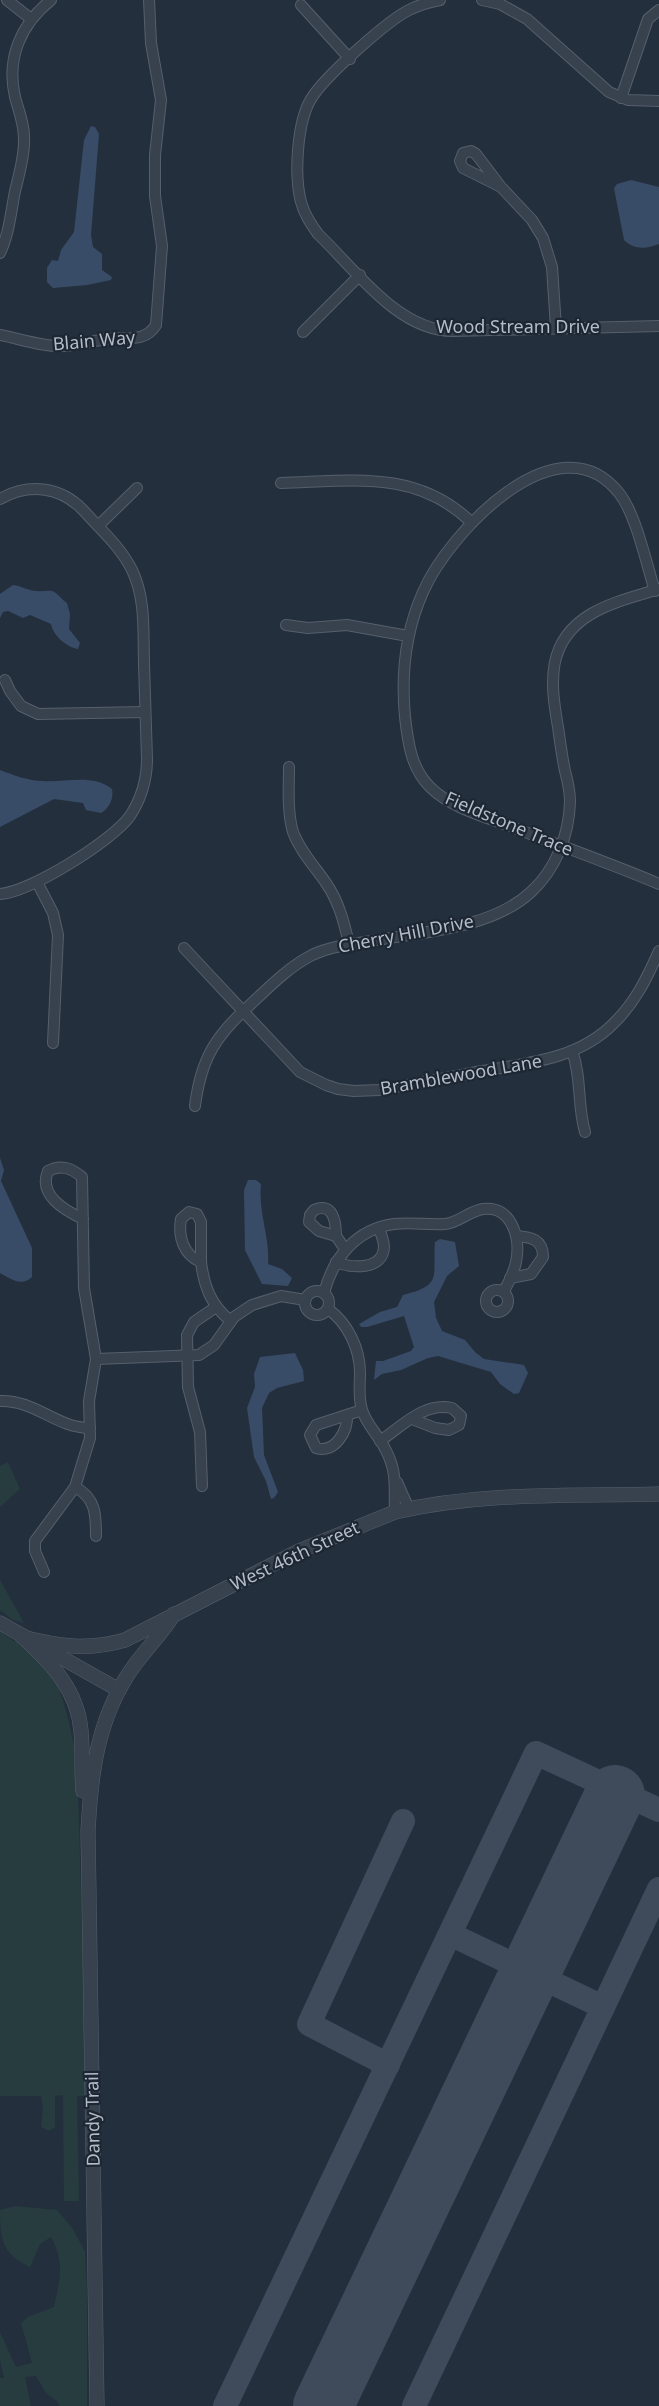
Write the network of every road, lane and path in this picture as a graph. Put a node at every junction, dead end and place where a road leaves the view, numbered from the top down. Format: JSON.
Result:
{"nodes":[{"id":1,"x":7,"y":0,"type":"edge"},
{"id":2,"x":51,"y":0,"type":"edge"},
{"id":3,"x":149,"y":0,"type":"edge"},
{"id":4,"x":440,"y":0,"type":"edge"},
{"id":5,"x":482,"y":0,"type":"edge"},
{"id":6,"x":301,"y":5,"type":"dead end"},
{"id":7,"x":659,"y":10,"type":"edge"},
{"id":8,"x":32,"y":19,"type":"junction"},
{"id":9,"x":350,"y":58,"type":"junction"},
{"id":10,"x":621,"y":98,"type":"junction"},
{"id":11,"x":659,"y":101,"type":"edge"},
{"id":12,"x":501,"y":187,"type":"dead end"},
{"id":13,"x":0,"y":206,"type":"edge"},
{"id":14,"x":7,"y":216,"type":"edge"},
{"id":15,"x":0,"y":253,"type":"edge"},
{"id":16,"x":360,"y":275,"type":"junction"},
{"id":17,"x":659,"y":326,"type":"edge"},
{"id":18,"x":556,"y":328,"type":"junction"},
{"id":19,"x":303,"y":332,"type":"dead end"},
{"id":20,"x":0,"y":335,"type":"edge"},
{"id":21,"x":281,"y":483,"type":"dead end"},
{"id":22,"x":137,"y":488,"type":"dead end"},
{"id":23,"x":0,"y":499,"type":"edge"},
{"id":24,"x":471,"y":522,"type":"junction"},
{"id":25,"x":98,"y":526,"type":"junction"},
{"id":26,"x":657,"y":590,"type":"edge"},
{"id":27,"x":286,"y":626,"type":"dead end"},
{"id":28,"x":408,"y":636,"type":"junction"},
{"id":29,"x":5,"y":680,"type":"dead end"},
{"id":30,"x":145,"y":712,"type":"junction"},
{"id":31,"x":289,"y":766,"type":"dead end"},
{"id":32,"x":562,"y":846,"type":"junction"},
{"id":33,"x":37,"y":882,"type":"junction"},
{"id":34,"x":659,"y":884,"type":"edge"},
{"id":35,"x":0,"y":894,"type":"edge"},
{"id":36,"x":349,"y":944,"type":"junction"},
{"id":37,"x":184,"y":948,"type":"dead end"},
{"id":38,"x":659,"y":951,"type":"edge"},
{"id":39,"x":243,"y":1011,"type":"junction"},
{"id":40,"x":53,"y":1043,"type":"dead end"},
{"id":41,"x":572,"y":1051,"type":"junction"},
{"id":42,"x":195,"y":1107,"type":"dead end"},
{"id":43,"x":585,"y":1132,"type":"dead end"},
{"id":44,"x":83,"y":1219,"type":"junction"},
{"id":45,"x":379,"y":1228,"type":"junction"},
{"id":46,"x":336,"y":1236,"type":"dead end"},
{"id":47,"x":516,"y":1236,"type":"junction"},
{"id":48,"x":345,"y":1249,"type":"junction"},
{"id":49,"x":201,"y":1262,"type":"dead end"},
{"id":50,"x":336,"y":1262,"type":"junction"},
{"id":51,"x":510,"y":1278,"type":"junction"},
{"id":52,"x":504,"y":1291,"type":"dead end"},
{"id":53,"x":324,"y":1293,"type":"junction"},
{"id":54,"x":305,"y":1300,"type":"junction"},
{"id":55,"x":216,"y":1307,"type":"junction"},
{"id":56,"x":328,"y":1309,"type":"junction"},
{"id":57,"x":231,"y":1321,"type":"junction"},
{"id":58,"x":187,"y":1357,"type":"junction"},
{"id":59,"x":96,"y":1359,"type":"junction"},
{"id":60,"x":0,"y":1401,"type":"edge"},
{"id":61,"x":362,"y":1410,"type":"junction"},
{"id":62,"x":346,"y":1415,"type":"junction"},
{"id":63,"x":412,"y":1419,"type":"dead end"},
{"id":64,"x":90,"y":1428,"type":"junction"},
{"id":65,"x":380,"y":1441,"type":"junction"},
{"id":66,"x":397,"y":1482,"type":"junction"},
{"id":67,"x":202,"y":1486,"type":"dead end"},
{"id":68,"x":75,"y":1487,"type":"junction"},
{"id":69,"x":659,"y":1494,"type":"edge"},
{"id":70,"x":409,"y":1509,"type":"junction"},
{"id":71,"x":395,"y":1512,"type":"junction"},
{"id":72,"x":96,"y":1536,"type":"dead end"},
{"id":73,"x":44,"y":1572,"type":"dead end"},
{"id":74,"x":174,"y":1614,"type":"junction"},
{"id":75,"x":0,"y":1623,"type":"edge"},
{"id":76,"x":22,"y":1637,"type":"junction"},
{"id":77,"x":119,"y":1689,"type":"junction"},
{"id":78,"x":88,"y":1832,"type":"junction"},
{"id":79,"x":98,"y":2406,"type":"edge"}],
"edges":[{"from":1,"to":8,"type":"street"},
{"from":2,"to":8,"type":"street"},
{"from":3,"to":20,"type":"street","name":"Blain Way"},
{"from":4,"to":9,"type":"street","name":"Wood Stream Drive"},
{"from":5,"to":10,"type":"street"},
{"from":6,"to":9,"type":"street"},
{"from":7,"to":10,"type":"street"},
{"from":8,"to":14,"type":"street"},
{"from":9,"to":16,"type":"street","name":"Wood Stream Drive"},
{"from":10,"to":11,"type":"street"},
{"from":12,"to":18,"type":"street"},
{"from":13,"to":14,"type":"street"},
{"from":14,"to":15,"type":"street"},
{"from":16,"to":18,"type":"street","name":"Wood Stream Drive"},
{"from":16,"to":19,"type":"street"},
{"from":17,"to":18,"type":"street","name":"Wood Stream Drive"},
{"from":21,"to":24,"type":"street"},
{"from":22,"to":25,"type":"street"},
{"from":23,"to":25,"type":"street"},
{"from":24,"to":26,"type":"street","name":"Fieldstone Trace"},
{"from":24,"to":28,"type":"street","name":"Fieldstone Trace"},
{"from":25,"to":30,"type":"street"},
{"from":26,"to":32,"type":"street","name":"Cherry Hill Drive"},
{"from":27,"to":28,"type":"street"},
{"from":28,"to":32,"type":"street","name":"Fieldstone Trace"},
{"from":29,"to":30,"type":"street"},
{"from":30,"to":33,"type":"street"},
{"from":31,"to":36,"type":"street"},
{"from":32,"to":34,"type":"street","name":"Fieldstone Trace"},
{"from":32,"to":36,"type":"street","name":"Cherry Hill Drive"},
{"from":33,"to":35,"type":"street"},
{"from":33,"to":40,"type":"street"},
{"from":36,"to":39,"type":"street","name":"Cherry Hill Drive"},
{"from":37,"to":39,"type":"street","name":"Bramblewood Lane"},
{"from":38,"to":41,"type":"street","name":"Bramblewood Lane"},
{"from":39,"to":41,"type":"street","name":"Bramblewood Lane"},
{"from":39,"to":42,"type":"street","name":"Cherry Hill Drive"},
{"from":41,"to":43,"type":"street"},
{"from":44,"to":44,"type":"street"},
{"from":44,"to":59,"type":"street"},
{"from":45,"to":47,"type":"street"},
{"from":45,"to":48,"type":"street"},
{"from":45,"to":50,"type":"street"},
{"from":46,"to":48,"type":"street"},
{"from":47,"to":51,"type":"street"},
{"from":47,"to":51,"type":"street"},
{"from":48,"to":50,"type":"street"},
{"from":49,"to":55,"type":"street"},
{"from":50,"to":53,"type":"street"},
{"from":51,"to":52,"type":"street"},
{"from":53,"to":54,"type":"street"},
{"from":53,"to":56,"type":"street"},
{"from":54,"to":56,"type":"street"},
{"from":54,"to":57,"type":"street"},
{"from":55,"to":57,"type":"street"},
{"from":55,"to":58,"type":"street"},
{"from":56,"to":61,"type":"street"},
{"from":57,"to":58,"type":"street"},
{"from":58,"to":59,"type":"street"},
{"from":58,"to":67,"type":"street"},
{"from":59,"to":64,"type":"street"},
{"from":60,"to":64,"type":"street"},
{"from":61,"to":62,"type":"street"},
{"from":61,"to":65,"type":"street"},
{"from":62,"to":62,"type":"street"},
{"from":63,"to":65,"type":"street"},
{"from":64,"to":68,"type":"street"},
{"from":65,"to":66,"type":"street"},
{"from":66,"to":70,"type":"street"},
{"from":66,"to":71,"type":"street"},
{"from":68,"to":72,"type":"street"},
{"from":68,"to":73,"type":"street"},
{"from":69,"to":70,"type":"street","name":"West 46th Street"},
{"from":70,"to":71,"type":"street","name":"West 46th Street"},
{"from":71,"to":74,"type":"street","name":"West 46th Street"},
{"from":74,"to":76,"type":"street"},
{"from":74,"to":77,"type":"street","name":"West 46th Street"},
{"from":75,"to":76,"type":"street"},
{"from":76,"to":77,"type":"street"},
{"from":76,"to":78,"type":"street"},
{"from":77,"to":78,"type":"street","name":"West 46th Street"},
{"from":78,"to":79,"type":"street","name":"Dandy Trail"}]}
